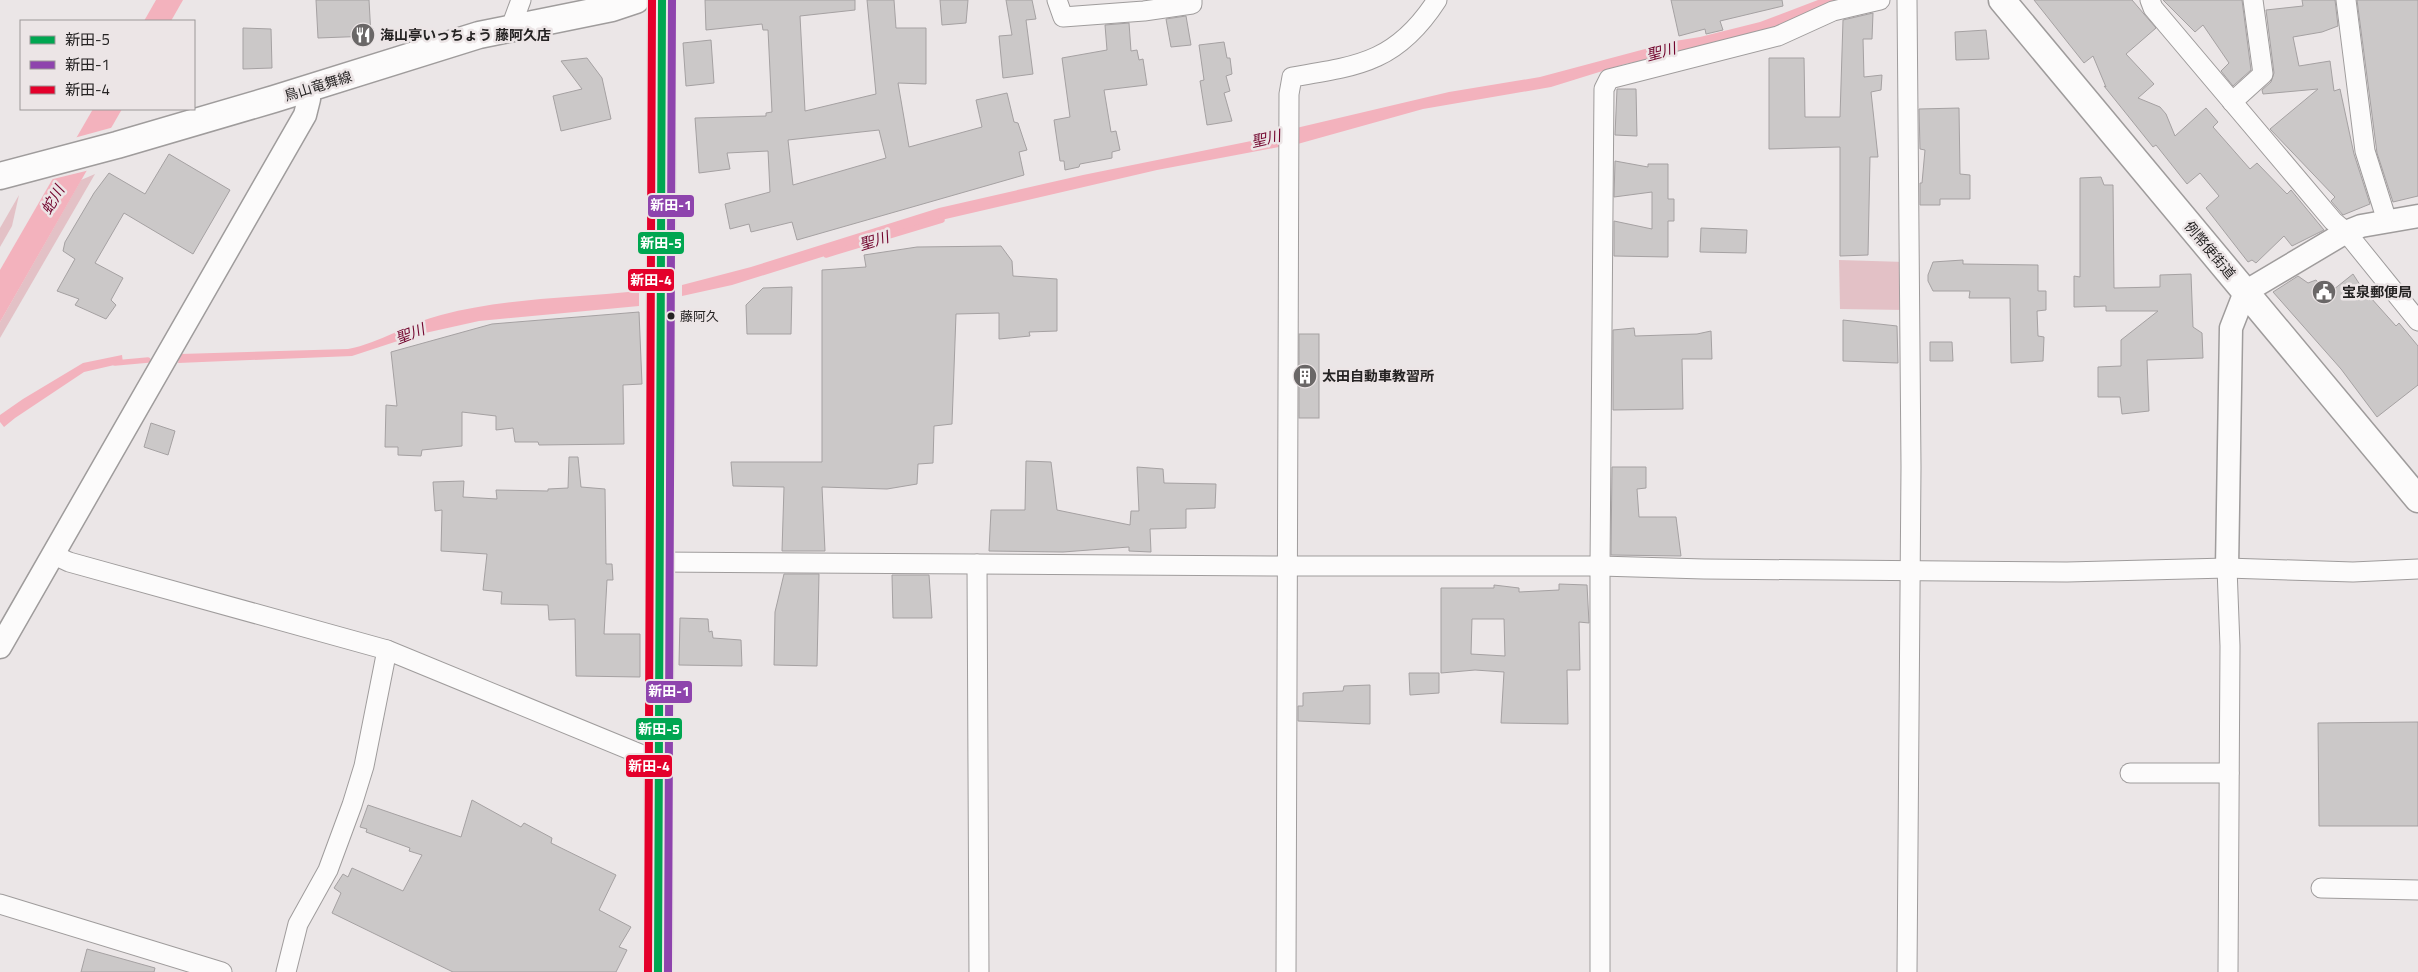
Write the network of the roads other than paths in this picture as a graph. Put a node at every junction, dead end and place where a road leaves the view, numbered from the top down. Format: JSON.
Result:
{"nodes":[{"id":1,"x":522,"y":0,"type":"edge"},
{"id":2,"x":636,"y":0,"type":"edge"},
{"id":3,"x":662,"y":0,"type":"edge"},
{"id":4,"x":1057,"y":0,"type":"edge"},
{"id":5,"x":1192,"y":0,"type":"edge"},
{"id":6,"x":1437,"y":0,"type":"edge"},
{"id":7,"x":1880,"y":0,"type":"edge"},
{"id":8,"x":1907,"y":0,"type":"edge"},
{"id":9,"x":2002,"y":0,"type":"edge"},
{"id":10,"x":2150,"y":0,"type":"edge"},
{"id":11,"x":2253,"y":0,"type":"edge"},
{"id":12,"x":2346,"y":0,"type":"edge"},
{"id":13,"x":1144,"y":6,"type":"edge"},
{"id":14,"x":511,"y":27,"type":"junction"},
{"id":15,"x":307,"y":89,"type":"junction"},
{"id":16,"x":2232,"y":102,"type":"junction"},
{"id":17,"x":0,"y":176,"type":"edge"},
{"id":18,"x":2418,"y":216,"type":"edge"},
{"id":19,"x":2386,"y":221,"type":"junction"},
{"id":20,"x":2346,"y":232,"type":"junction"},
{"id":21,"x":2245,"y":292,"type":"junction"},
{"id":22,"x":2418,"y":321,"type":"edge"},
{"id":23,"x":2418,"y":499,"type":"edge"},
{"id":24,"x":54,"y":555,"type":"junction"},
{"id":25,"x":658,"y":562,"type":"junction"},
{"id":26,"x":977,"y":564,"type":"junction"},
{"id":27,"x":1288,"y":566,"type":"junction"},
{"id":28,"x":1600,"y":566,"type":"junction"},
{"id":29,"x":2227,"y":568,"type":"junction"},
{"id":30,"x":2418,"y":569,"type":"edge"},
{"id":31,"x":1910,"y":570,"type":"junction"},
{"id":32,"x":0,"y":647,"type":"edge"},
{"id":33,"x":387,"y":650,"type":"junction"},
{"id":34,"x":660,"y":758,"type":"junction"},
{"id":35,"x":2130,"y":773,"type":"dead end"},
{"id":36,"x":2229,"y":773,"type":"junction"},
{"id":37,"x":2321,"y":888,"type":"dead end"},
{"id":38,"x":2418,"y":890,"type":"edge"},
{"id":39,"x":0,"y":904,"type":"edge"},
{"id":40,"x":222,"y":972,"type":"edge"},
{"id":41,"x":286,"y":972,"type":"edge"},
{"id":42,"x":658,"y":972,"type":"edge"},
{"id":43,"x":979,"y":972,"type":"edge"},
{"id":44,"x":1286,"y":972,"type":"edge"},
{"id":45,"x":1600,"y":972,"type":"edge"},
{"id":46,"x":1907,"y":972,"type":"edge"},
{"id":47,"x":2228,"y":972,"type":"edge"}],
"edges":[{"from":1,"to":14,"type":"street"},
{"from":2,"to":14,"type":"main road","name":"鳥山竜舞線"},
{"from":3,"to":25,"type":"main road"},
{"from":4,"to":13,"type":"street"},
{"from":5,"to":13,"type":"street"},
{"from":6,"to":27,"type":"street"},
{"from":7,"to":28,"type":"street"},
{"from":8,"to":31,"type":"street"},
{"from":9,"to":21,"type":"main road","name":"例幣使街道"},
{"from":10,"to":16,"type":"street"},
{"from":11,"to":16,"type":"street"},
{"from":12,"to":19,"type":"street"},
{"from":14,"to":15,"type":"main road","name":"鳥山竜舞線"},
{"from":15,"to":17,"type":"main road","name":"鳥山竜舞線"},
{"from":15,"to":24,"type":"street"},
{"from":16,"to":20,"type":"street"},
{"from":18,"to":19,"type":"street"},
{"from":19,"to":20,"type":"street"},
{"from":20,"to":21,"type":"street"},
{"from":20,"to":22,"type":"street"},
{"from":21,"to":23,"type":"main road","name":"例幣使街道"},
{"from":21,"to":29,"type":"street"},
{"from":24,"to":32,"type":"street"},
{"from":24,"to":33,"type":"street"},
{"from":25,"to":26,"type":"street"},
{"from":25,"to":34,"type":"main road"},
{"from":26,"to":27,"type":"street"},
{"from":26,"to":43,"type":"street"},
{"from":27,"to":28,"type":"street"},
{"from":27,"to":44,"type":"street"},
{"from":28,"to":31,"type":"street"},
{"from":28,"to":45,"type":"street"},
{"from":29,"to":30,"type":"street"},
{"from":29,"to":31,"type":"street"},
{"from":29,"to":36,"type":"street"},
{"from":31,"to":46,"type":"street"},
{"from":33,"to":34,"type":"street"},
{"from":33,"to":41,"type":"street"},
{"from":34,"to":42,"type":"main road"},
{"from":35,"to":36,"type":"street"},
{"from":36,"to":47,"type":"street"},
{"from":37,"to":38,"type":"street"},
{"from":39,"to":40,"type":"street"}]}
